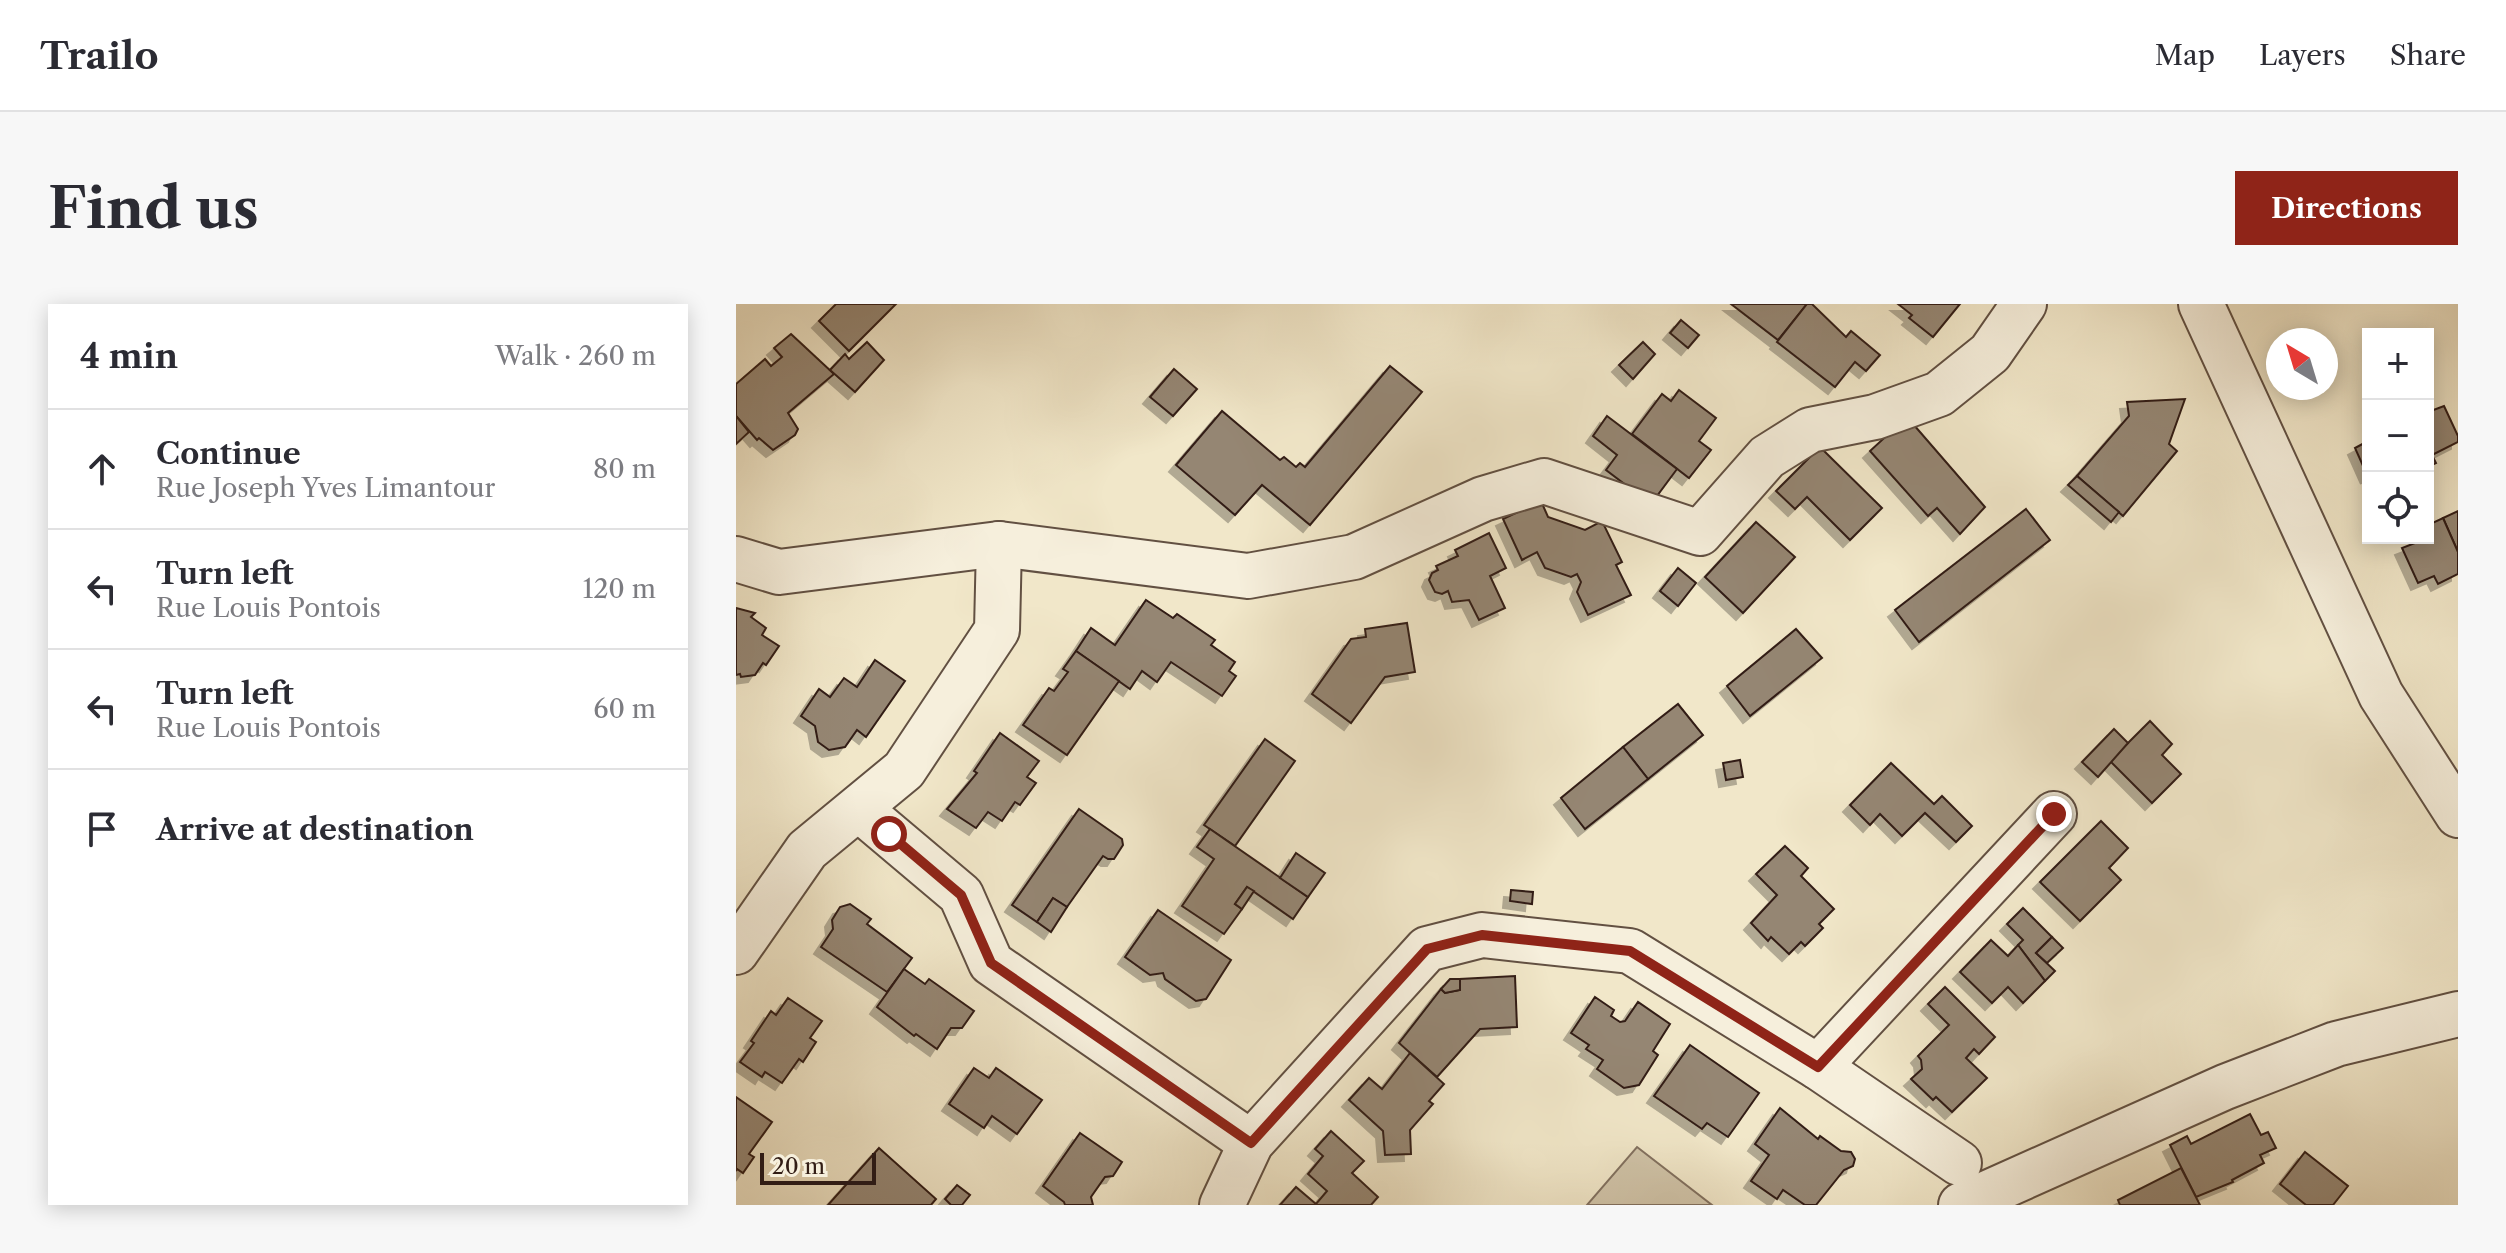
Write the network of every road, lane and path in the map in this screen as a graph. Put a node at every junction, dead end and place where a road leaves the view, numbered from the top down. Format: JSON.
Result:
{"nodes":[{"id":1,"x":2024,"y":304,"type":"edge"},
{"id":2,"x":2201,"y":304,"type":"edge"},
{"id":3,"x":999,"y":544,"type":"junction"},
{"id":4,"x":736,"y":559,"type":"edge"},
{"id":5,"x":859,"y":809,"type":"junction"},
{"id":6,"x":2054,"y":814,"type":"dead end"},
{"id":7,"x":2458,"y":815,"type":"edge"},
{"id":8,"x":736,"y":952,"type":"edge"},
{"id":9,"x":2458,"y":1014,"type":"edge"},
{"id":10,"x":1818,"y":1067,"type":"junction"},
{"id":11,"x":1251,"y":1143,"type":"junction"},
{"id":12,"x":1960,"y":1184,"type":"edge"},
{"id":13,"x":1222,"y":1205,"type":"edge"}],
"edges":[{"from":1,"to":3,"type":"street"},
{"from":2,"to":7,"type":"street"},
{"from":3,"to":4,"type":"street"},
{"from":3,"to":5,"type":"street"},
{"from":5,"to":8,"type":"street"},
{"from":5,"to":11,"type":"street"},
{"from":6,"to":10,"type":"street"},
{"from":9,"to":12,"type":"street"},
{"from":10,"to":11,"type":"street"},
{"from":10,"to":12,"type":"street"},
{"from":11,"to":13,"type":"street"}]}
